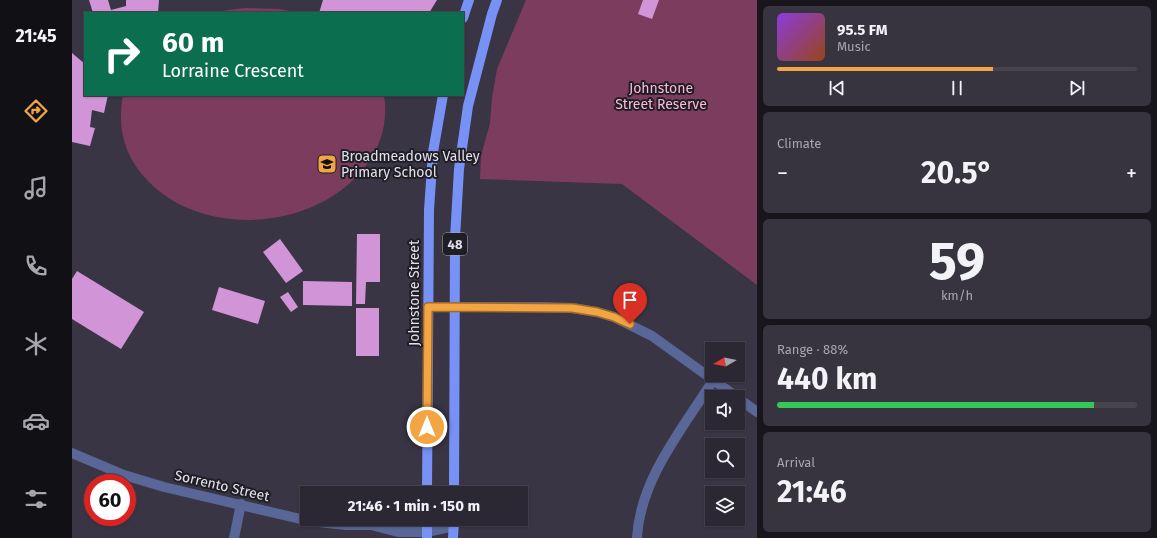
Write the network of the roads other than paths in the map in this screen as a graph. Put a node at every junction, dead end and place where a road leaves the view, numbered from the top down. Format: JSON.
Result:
{"nodes":[{"id":1,"x":469,"y":0,"type":"edge"},
{"id":2,"x":497,"y":0,"type":"edge"},
{"id":3,"x":464,"y":15,"type":"edge"},
{"id":4,"x":467,"y":88,"type":"edge"},
{"id":5,"x":444,"y":96,"type":"edge"},
{"id":6,"x":428,"y":307,"type":"junction"},
{"id":7,"x":454,"y":307,"type":"junction"},
{"id":8,"x":705,"y":374,"type":"edge"},
{"id":9,"x":713,"y":382,"type":"edge"},
{"id":10,"x":717,"y":382,"type":"edge"},
{"id":11,"x":728,"y":390,"type":"edge"},
{"id":12,"x":745,"y":403,"type":"edge"},
{"id":13,"x":757,"y":412,"type":"edge"},
{"id":14,"x":72,"y":453,"type":"edge"},
{"id":15,"x":427,"y":486,"type":"edge"},
{"id":16,"x":454,"y":486,"type":"edge"},
{"id":17,"x":241,"y":504,"type":"junction"},
{"id":18,"x":300,"y":519,"type":"edge"},
{"id":19,"x":375,"y":526,"type":"edge"},
{"id":20,"x":447,"y":526,"type":"edge"},
{"id":21,"x":454,"y":526,"type":"edge"},
{"id":22,"x":427,"y":535,"type":"edge"},
{"id":23,"x":234,"y":538,"type":"edge"},
{"id":24,"x":453,"y":538,"type":"edge"},
{"id":25,"x":637,"y":538,"type":"edge"}],
"edges":[{"from":1,"to":3,"type":"main road"},
{"from":2,"to":4,"type":"main road","number":"48"},
{"from":4,"to":7,"type":"main road","number":"48"},
{"from":5,"to":6,"type":"main road","name":"Johnstone Street","number":"48"},
{"from":6,"to":7,"type":"street"},
{"from":6,"to":15,"type":"main road","name":"Johnstone Street","number":"48"},
{"from":7,"to":8,"type":"street"},
{"from":7,"to":16,"type":"main road","number":"48"},
{"from":9,"to":25,"type":"street"},
{"from":10,"to":11,"type":"street"},
{"from":12,"to":13,"type":"street"},
{"from":14,"to":17,"type":"street","name":"Sorrento Street"},
{"from":17,"to":18,"type":"street","name":"Sorrento Street"},
{"from":17,"to":23,"type":"street"},
{"from":19,"to":22,"type":"street","name":"Sorrento Street"},
{"from":20,"to":22,"type":"street","name":"Sorrento Street"},
{"from":21,"to":24,"type":"main road"}]}
